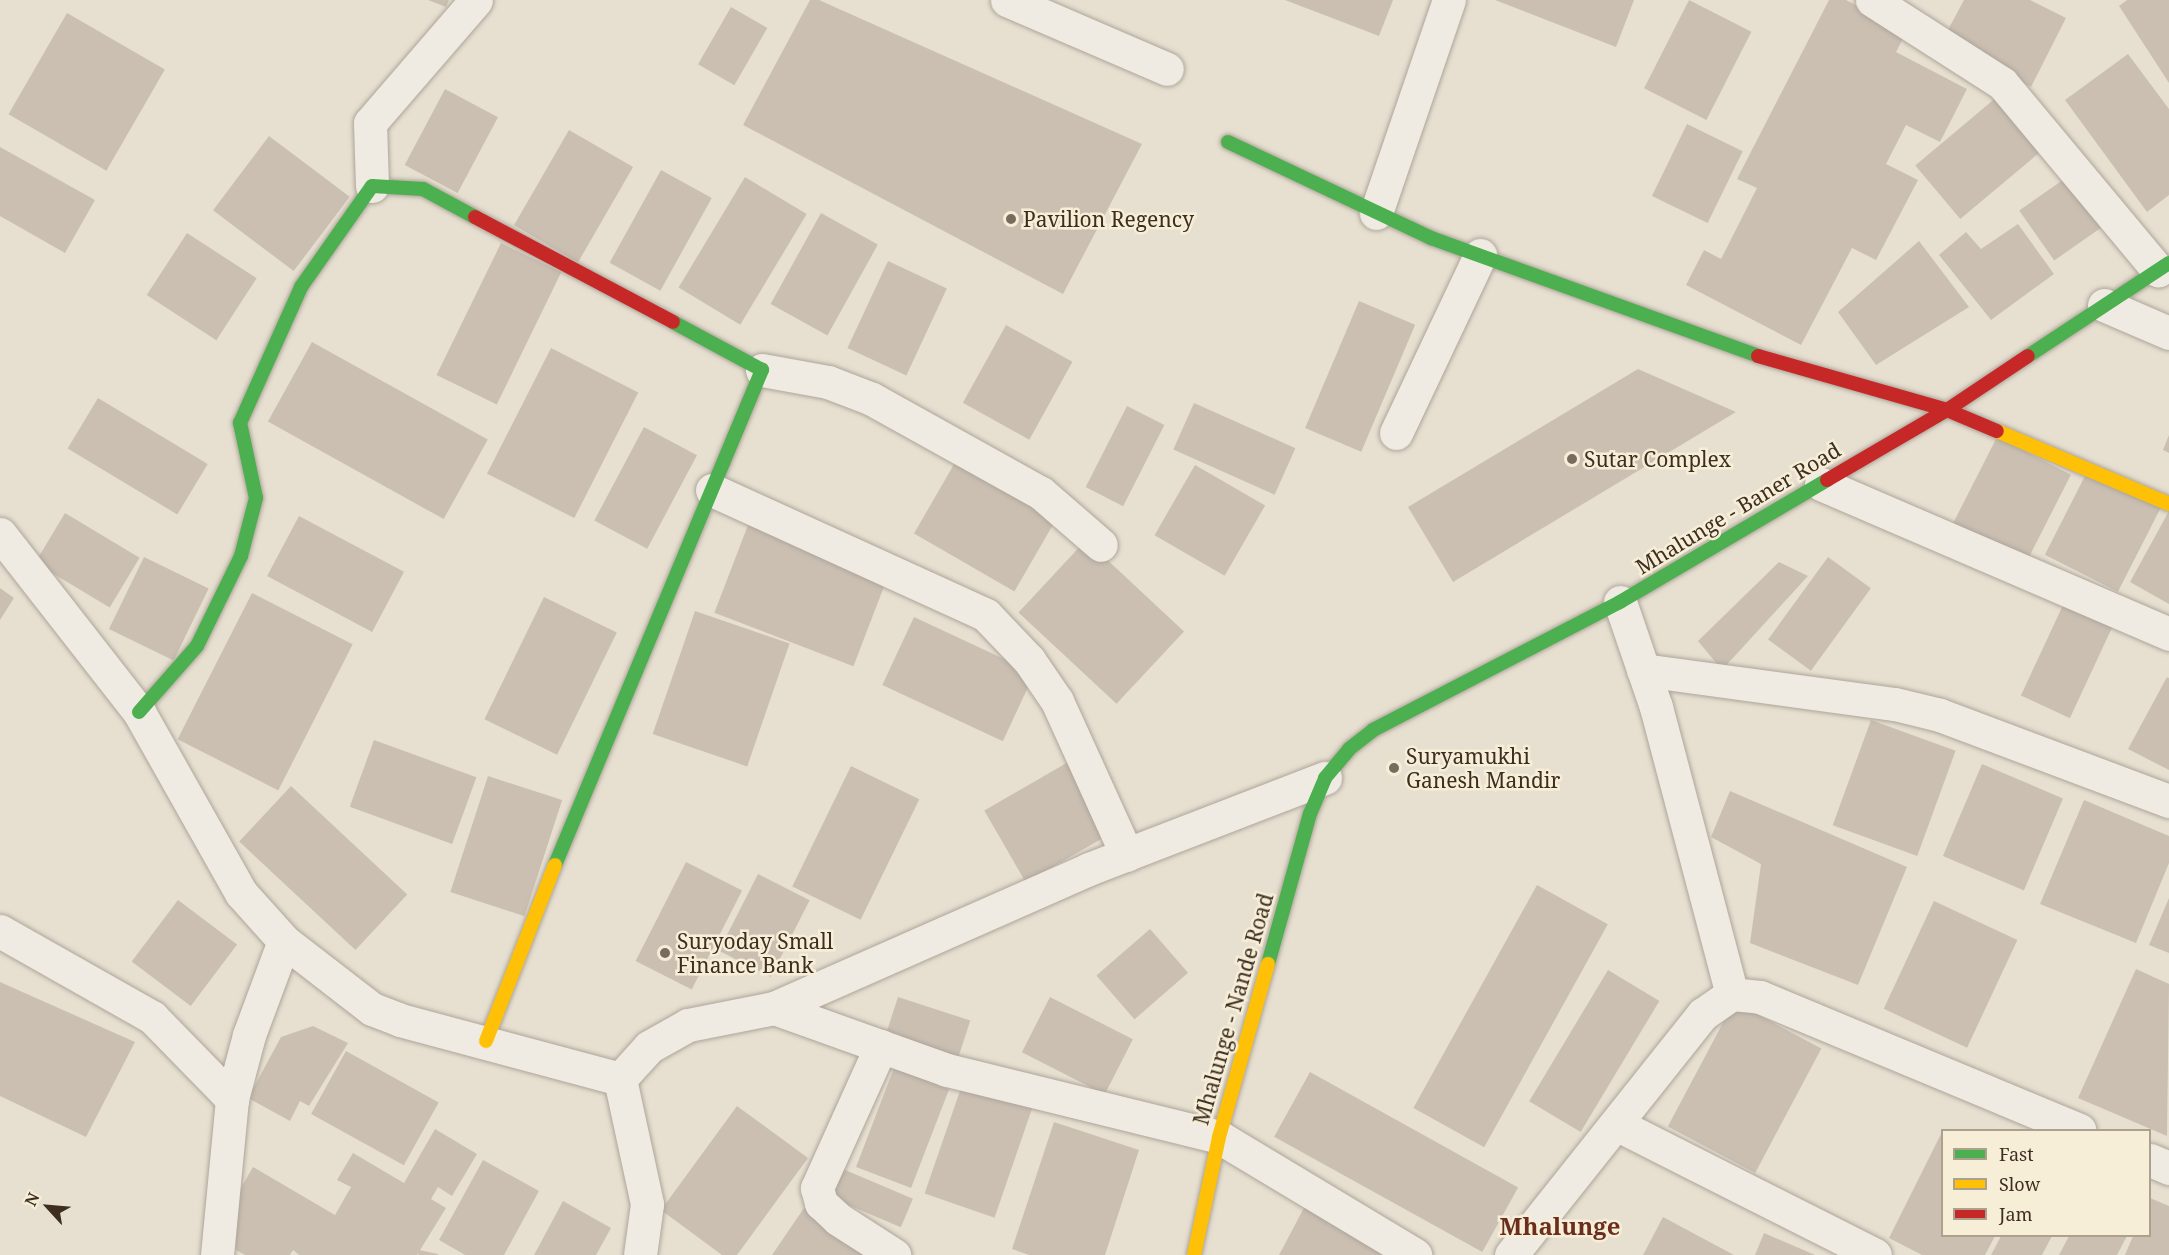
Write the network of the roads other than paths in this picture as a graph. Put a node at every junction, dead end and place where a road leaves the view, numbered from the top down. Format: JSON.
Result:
{"nodes":[{"id":1,"x":476,"y":0,"type":"edge"},
{"id":2,"x":1007,"y":0,"type":"edge"},
{"id":3,"x":1449,"y":0,"type":"edge"},
{"id":4,"x":1872,"y":0,"type":"edge"},
{"id":5,"x":1167,"y":69,"type":"dead end"},
{"id":6,"x":1228,"y":142,"type":"dead end"},
{"id":7,"x":372,"y":186,"type":"junction"},
{"id":8,"x":1376,"y":213,"type":"junction"},
{"id":9,"x":1480,"y":255,"type":"junction"},
{"id":10,"x":2164,"y":266,"type":"edge"},
{"id":11,"x":2104,"y":305,"type":"junction"},
{"id":12,"x":2169,"y":333,"type":"edge"},
{"id":13,"x":762,"y":370,"type":"junction"},
{"id":14,"x":1947,"y":410,"type":"junction"},
{"id":15,"x":1396,"y":433,"type":"dead end"},
{"id":16,"x":1821,"y":484,"type":"junction"},
{"id":17,"x":712,"y":490,"type":"junction"},
{"id":18,"x":2169,"y":504,"type":"edge"},
{"id":19,"x":0,"y":534,"type":"edge"},
{"id":20,"x":1101,"y":545,"type":"dead end"},
{"id":21,"x":1620,"y":602,"type":"junction"},
{"id":22,"x":2169,"y":634,"type":"edge"},
{"id":23,"x":1643,"y":670,"type":"junction"},
{"id":24,"x":139,"y":712,"type":"junction"},
{"id":25,"x":1325,"y":778,"type":"junction"},
{"id":26,"x":2169,"y":801,"type":"edge"},
{"id":27,"x":1127,"y":855,"type":"junction"},
{"id":28,"x":0,"y":931,"type":"edge"},
{"id":29,"x":284,"y":941,"type":"junction"},
{"id":30,"x":1732,"y":994,"type":"junction"},
{"id":31,"x":774,"y":1008,"type":"junction"},
{"id":32,"x":486,"y":1041,"type":"junction"},
{"id":33,"x":881,"y":1046,"type":"junction"},
{"id":34,"x":620,"y":1079,"type":"junction"},
{"id":35,"x":232,"y":1099,"type":"junction"},
{"id":36,"x":1616,"y":1124,"type":"junction"},
{"id":37,"x":2074,"y":1129,"type":"edge"},
{"id":38,"x":1219,"y":1137,"type":"junction"},
{"id":39,"x":2151,"y":1160,"type":"edge"},
{"id":40,"x":2169,"y":1168,"type":"edge"},
{"id":41,"x":217,"y":1255,"type":"edge"},
{"id":42,"x":640,"y":1255,"type":"edge"},
{"id":43,"x":894,"y":1255,"type":"edge"},
{"id":44,"x":1194,"y":1255,"type":"edge"},
{"id":45,"x":1415,"y":1255,"type":"edge"},
{"id":46,"x":1511,"y":1255,"type":"edge"},
{"id":47,"x":1875,"y":1255,"type":"edge"}],
"edges":[{"from":1,"to":7,"type":"street"},
{"from":2,"to":5,"type":"street"},
{"from":3,"to":8,"type":"street"},
{"from":4,"to":10,"type":"street"},
{"from":6,"to":8,"type":"street"},
{"from":7,"to":13,"type":"street"},
{"from":7,"to":24,"type":"street"},
{"from":8,"to":9,"type":"street"},
{"from":9,"to":14,"type":"street"},
{"from":9,"to":15,"type":"street"},
{"from":10,"to":11,"type":"street","name":"Mhalunge - Baner Road"},
{"from":11,"to":12,"type":"street"},
{"from":11,"to":14,"type":"street","name":"Mhalunge - Baner Road"},
{"from":13,"to":17,"type":"street"},
{"from":13,"to":20,"type":"street"},
{"from":14,"to":16,"type":"street","name":"Mhalunge - Baner Road"},
{"from":14,"to":18,"type":"street"},
{"from":16,"to":21,"type":"street","name":"Mhalunge - Baner Road"},
{"from":16,"to":22,"type":"street"},
{"from":17,"to":27,"type":"street"},
{"from":17,"to":32,"type":"street"},
{"from":19,"to":24,"type":"street"},
{"from":21,"to":23,"type":"street"},
{"from":21,"to":25,"type":"street","name":"Mhalunge - Baner Road"},
{"from":23,"to":26,"type":"street"},
{"from":23,"to":30,"type":"street"},
{"from":24,"to":29,"type":"street"},
{"from":25,"to":27,"type":"street"},
{"from":25,"to":38,"type":"street","name":"Mhalunge - Nande Road"},
{"from":27,"to":31,"type":"street"},
{"from":28,"to":35,"type":"street"},
{"from":29,"to":32,"type":"street"},
{"from":29,"to":35,"type":"street"},
{"from":30,"to":36,"type":"street"},
{"from":30,"to":37,"type":"street"},
{"from":31,"to":33,"type":"street"},
{"from":31,"to":34,"type":"street"},
{"from":32,"to":34,"type":"street"},
{"from":33,"to":38,"type":"street"},
{"from":33,"to":43,"type":"street"},
{"from":34,"to":42,"type":"street"},
{"from":35,"to":41,"type":"street"},
{"from":36,"to":46,"type":"street"},
{"from":36,"to":47,"type":"street"},
{"from":38,"to":44,"type":"street","name":"Mhalunge - Nande Road"},
{"from":38,"to":45,"type":"street"},
{"from":39,"to":40,"type":"street"}]}
